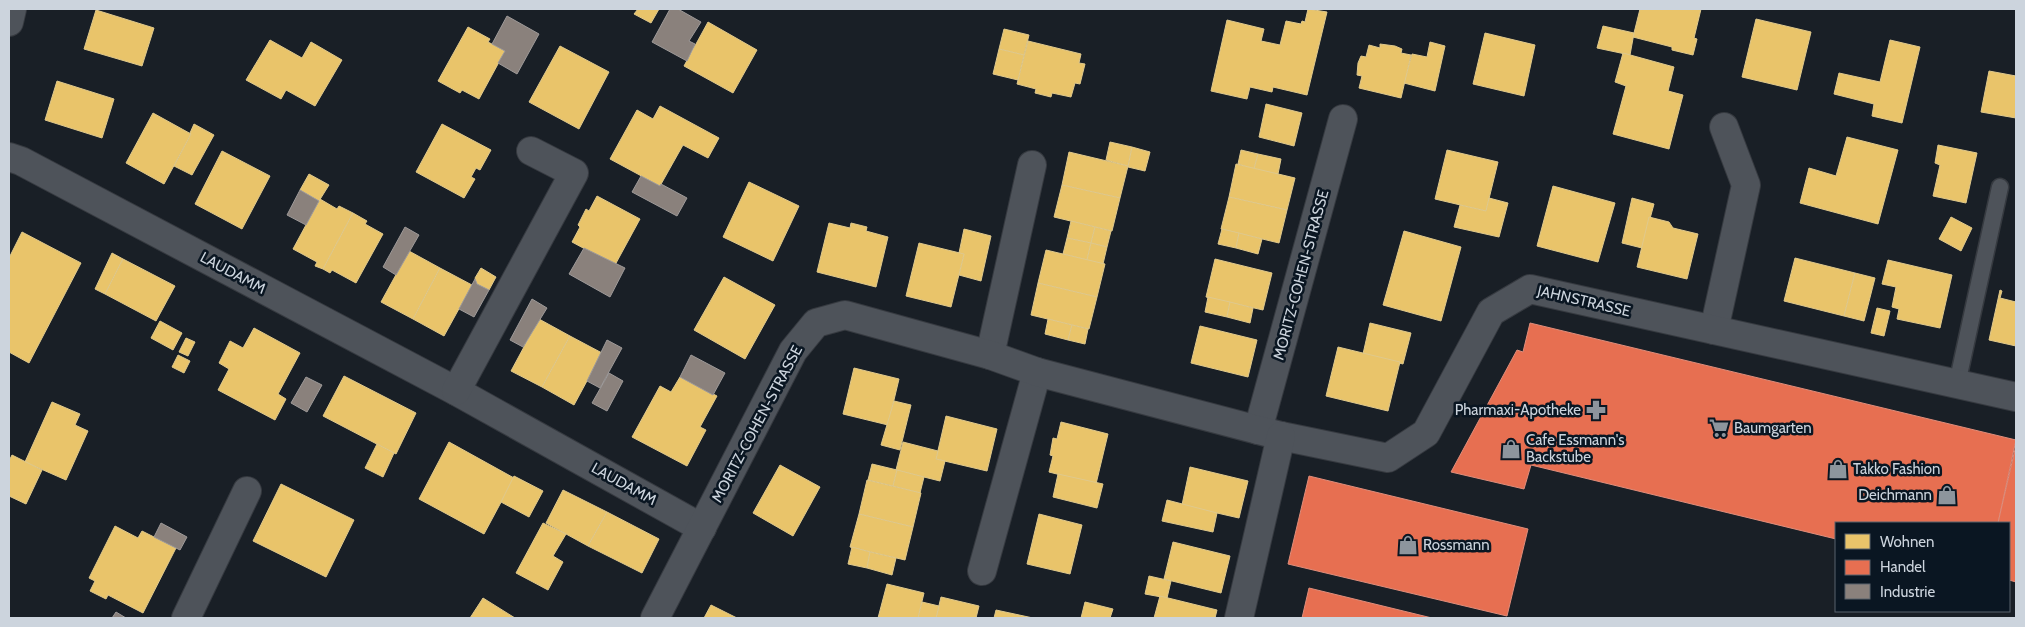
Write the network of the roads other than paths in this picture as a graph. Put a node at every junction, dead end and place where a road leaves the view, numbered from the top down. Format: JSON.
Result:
{"nodes":[{"id":1,"x":12,"y":9,"type":"edge"},
{"id":2,"x":9,"y":22,"type":"edge"},
{"id":3,"x":1343,"y":119,"type":"dead end"},
{"id":4,"x":1724,"y":127,"type":"dead end"},
{"id":5,"x":531,"y":151,"type":"dead end"},
{"id":6,"x":9,"y":157,"type":"edge"},
{"id":7,"x":1032,"y":165,"type":"dead end"},
{"id":8,"x":2000,"y":187,"type":"dead end"},
{"id":9,"x":1714,"y":330,"type":"junction"},
{"id":10,"x":990,"y":355,"type":"junction"},
{"id":11,"x":1037,"y":372,"type":"junction"},
{"id":12,"x":1957,"y":384,"type":"junction"},
{"id":13,"x":456,"y":391,"type":"junction"},
{"id":14,"x":2016,"y":397,"type":"edge"},
{"id":15,"x":1270,"y":433,"type":"junction"},
{"id":16,"x":1388,"y":458,"type":"joint"},
{"id":17,"x":247,"y":491,"type":"dead end"},
{"id":18,"x":702,"y":528,"type":"junction"},
{"id":19,"x":982,"y":571,"type":"dead end"},
{"id":20,"x":186,"y":618,"type":"edge"},
{"id":21,"x":655,"y":618,"type":"edge"},
{"id":22,"x":1239,"y":618,"type":"edge"}],
"edges":[{"from":1,"to":2,"type":"street"},
{"from":3,"to":15,"type":"street","name":"MORITZ-COHEN-STRASSE"},
{"from":4,"to":9,"type":"street"},
{"from":5,"to":13,"type":"street"},
{"from":6,"to":13,"type":"street","name":"LAUDAMM"},
{"from":7,"to":10,"type":"street"},
{"from":8,"to":12,"type":"lane"},
{"from":9,"to":12,"type":"street","name":"JAHNSTRASSE"},
{"from":9,"to":16,"type":"street","name":"JAHNSTRASSE"},
{"from":10,"to":11,"type":"street","name":"MORITZ-COHEN-STRASSE"},
{"from":10,"to":18,"type":"street","name":"MORITZ-COHEN-STRASSE"},
{"from":11,"to":15,"type":"street","name":"MORITZ-COHEN-STRASSE"},
{"from":11,"to":19,"type":"street"},
{"from":12,"to":14,"type":"street","name":"JAHNSTRASSE"},
{"from":13,"to":18,"type":"street","name":"LAUDAMM"},
{"from":15,"to":16,"type":"street","name":"MORITZ-COHEN-STRASSE"},
{"from":15,"to":22,"type":"street","name":"MORITZ-COHEN-STRASSE"},
{"from":17,"to":20,"type":"street"},
{"from":18,"to":21,"type":"street"}]}
